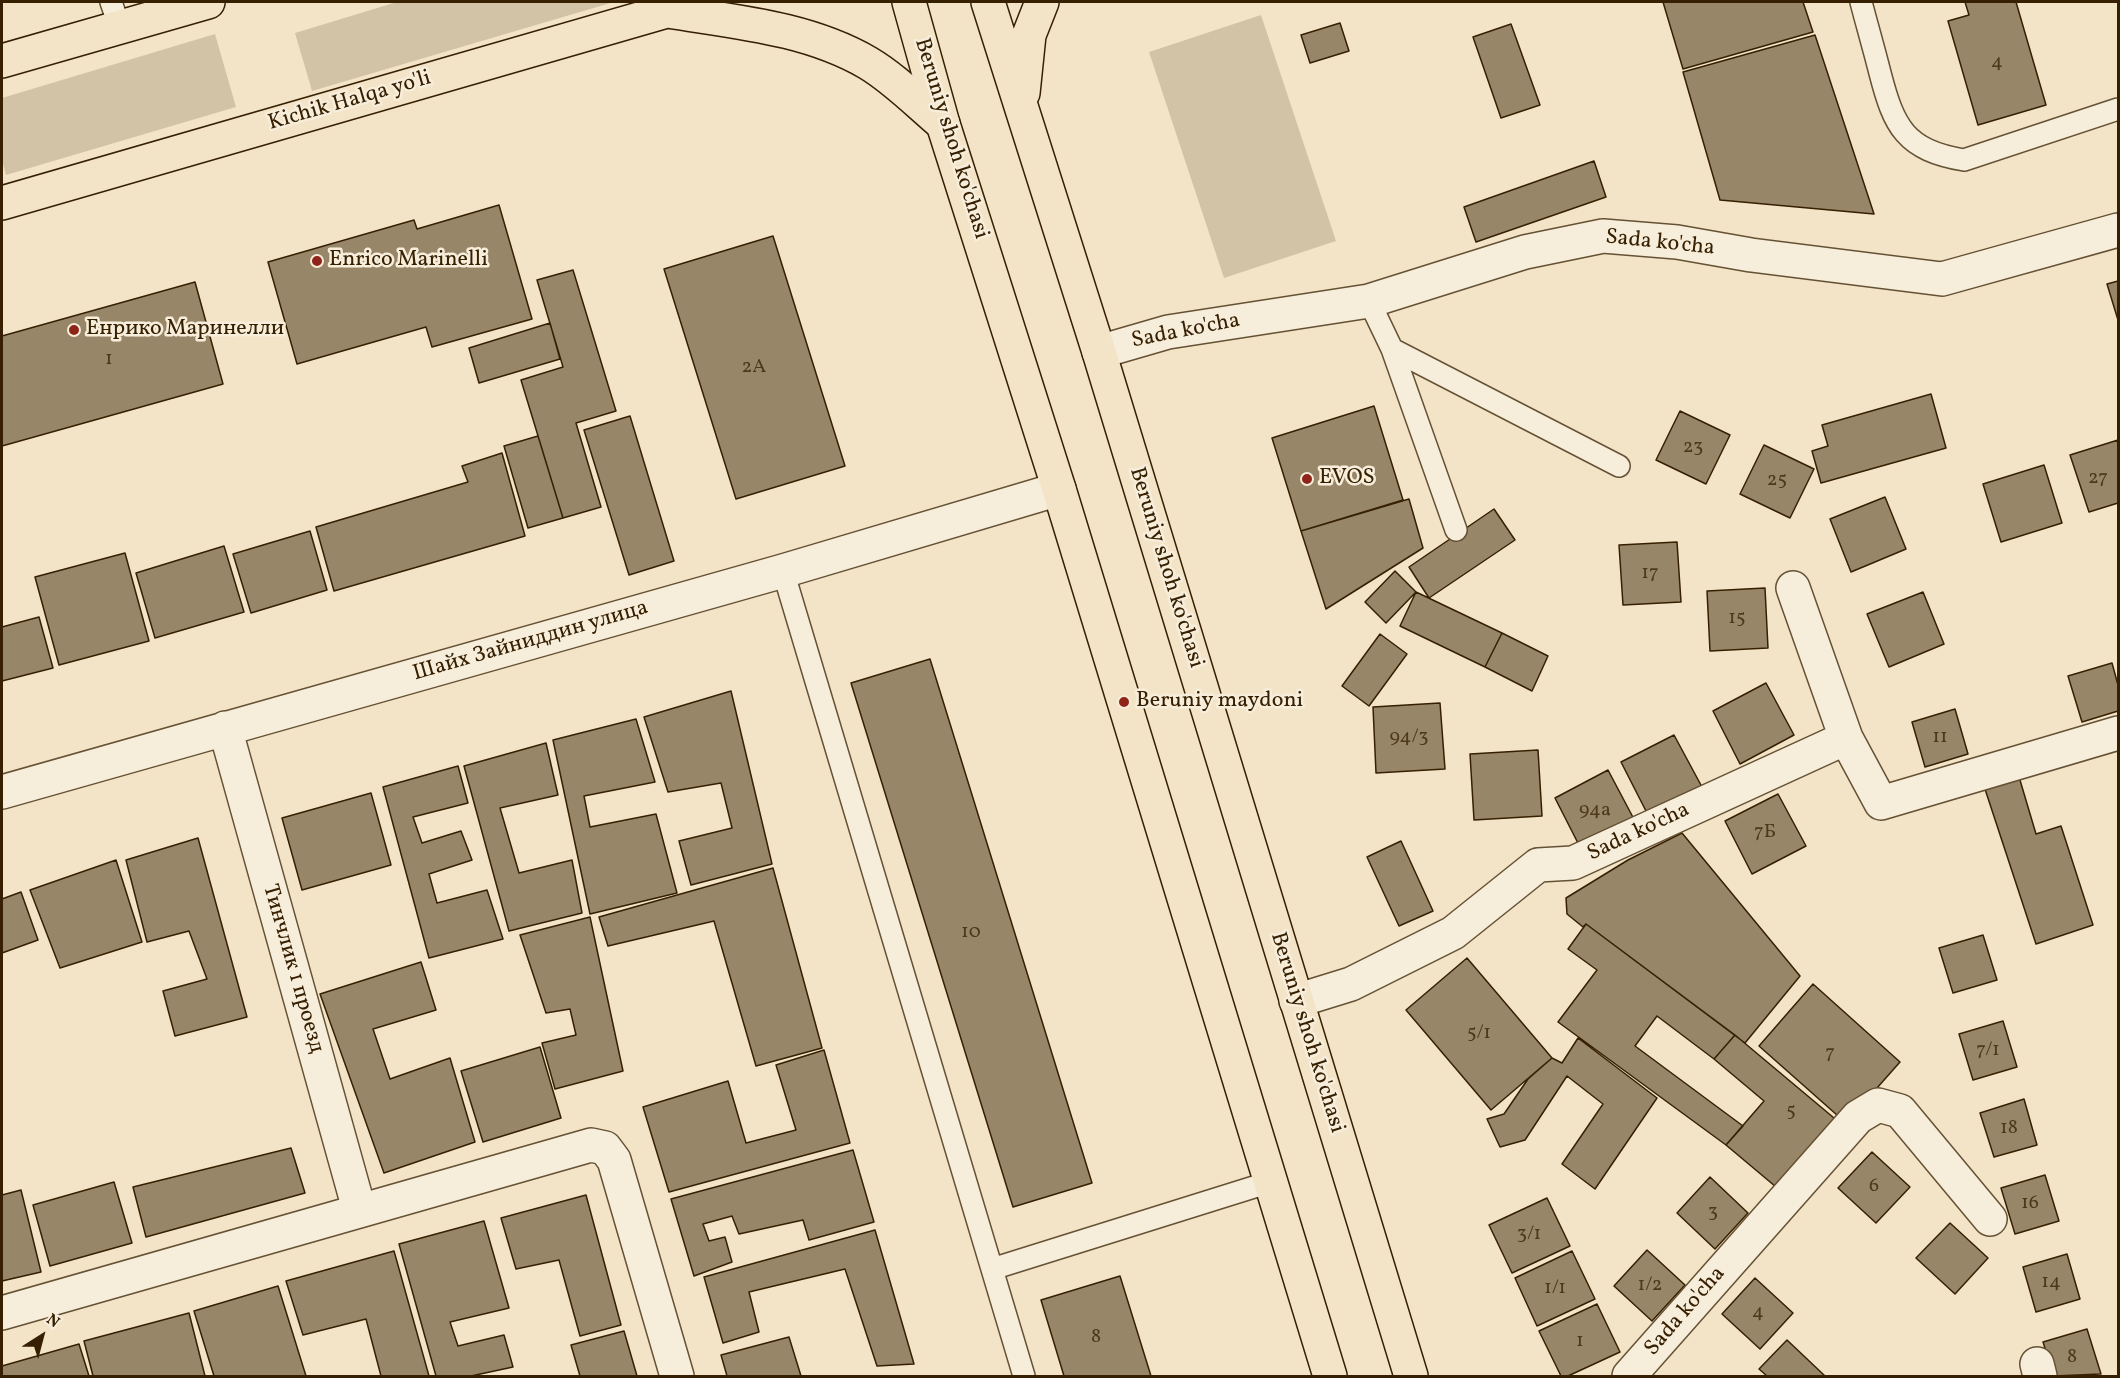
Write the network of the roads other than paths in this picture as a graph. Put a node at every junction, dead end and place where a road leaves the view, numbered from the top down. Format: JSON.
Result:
{"nodes":[{"id":1,"x":208,"y":2,"type":"edge"},
{"id":2,"x":698,"y":2,"type":"edge"},
{"id":3,"x":909,"y":2,"type":"edge"},
{"id":4,"x":988,"y":2,"type":"edge"},
{"id":5,"x":1042,"y":2,"type":"edge"},
{"id":6,"x":1861,"y":2,"type":"edge"},
{"id":7,"x":666,"y":11,"type":"junction"},
{"id":8,"x":116,"y":15,"type":"edge"},
{"id":9,"x":2,"y":61,"type":"edge"},
{"id":10,"x":1022,"y":107,"type":"junction"},
{"id":11,"x":2118,"y":109,"type":"edge"},
{"id":12,"x":944,"y":124,"type":"junction"},
{"id":13,"x":2,"y":203,"type":"edge"},
{"id":14,"x":2118,"y":230,"type":"edge"},
{"id":15,"x":1369,"y":301,"type":"junction"},
{"id":16,"x":1392,"y":349,"type":"junction"},
{"id":17,"x":1099,"y":352,"type":"junction"},
{"id":18,"x":1619,"y":466,"type":"dead end"},
{"id":19,"x":1059,"y":489,"type":"junction"},
{"id":20,"x":1456,"y":530,"type":"dead end"},
{"id":21,"x":783,"y":571,"type":"junction"},
{"id":22,"x":1793,"y":588,"type":"dead end"},
{"id":23,"x":225,"y":728,"type":"junction"},
{"id":24,"x":2118,"y":733,"type":"edge"},
{"id":25,"x":1846,"y":738,"type":"junction"},
{"id":26,"x":2,"y":792,"type":"edge"},
{"id":27,"x":1296,"y":1001,"type":"junction"},
{"id":28,"x":1270,"y":1182,"type":"junction"},
{"id":29,"x":359,"y":1209,"type":"junction"},
{"id":30,"x":1990,"y":1219,"type":"dead end"},
{"id":31,"x":992,"y":1269,"type":"junction"},
{"id":32,"x":2,"y":1313,"type":"edge"},
{"id":33,"x":677,"y":1377,"type":"edge"},
{"id":34,"x":1024,"y":1377,"type":"edge"},
{"id":35,"x":1330,"y":1377,"type":"edge"},
{"id":36,"x":1411,"y":1377,"type":"edge"},
{"id":37,"x":1629,"y":1377,"type":"edge"}],
"edges":[{"from":1,"to":8,"type":"main road"},
{"from":2,"to":7,"type":"main road","name":"Kichik Halqa yo'li"},
{"from":3,"to":12,"type":"main road","name":"Beruniy shoh ko'chasi"},
{"from":4,"to":10,"type":"main road","name":"Beruniy shoh ko'chasi"},
{"from":5,"to":10,"type":"main road"},
{"from":6,"to":11,"type":"lane"},
{"from":7,"to":12,"type":"main road"},
{"from":7,"to":13,"type":"main road","name":"Kichik Halqa yo'li"},
{"from":8,"to":9,"type":"main road"},
{"from":10,"to":17,"type":"main road","name":"Beruniy shoh ko'chasi"},
{"from":12,"to":19,"type":"main road","name":"Beruniy shoh ko'chasi"},
{"from":14,"to":15,"type":"street","name":"Sada ko'cha"},
{"from":15,"to":16,"type":"lane"},
{"from":15,"to":17,"type":"street","name":"Sada ko'cha"},
{"from":16,"to":18,"type":"lane"},
{"from":16,"to":20,"type":"lane"},
{"from":17,"to":27,"type":"main road","name":"Beruniy shoh ko'chasi"},
{"from":19,"to":21,"type":"street","name":"Шайх Зайниддин улица"},
{"from":19,"to":28,"type":"main road","name":"Beruniy shoh ko'chasi"},
{"from":21,"to":23,"type":"street","name":"Шайх Зайниддин улица"},
{"from":21,"to":31,"type":"lane"},
{"from":22,"to":25,"type":"street"},
{"from":23,"to":26,"type":"street","name":"Шайх Зайниддин улица"},
{"from":23,"to":29,"type":"street","name":"Тинчлик 1 проезд"},
{"from":24,"to":25,"type":"street"},
{"from":25,"to":27,"type":"street","name":"Sada ko'cha"},
{"from":27,"to":36,"type":"main road","name":"Beruniy shoh ko'chasi"},
{"from":28,"to":31,"type":"lane"},
{"from":28,"to":35,"type":"main road","name":"Beruniy shoh ko'chasi"},
{"from":29,"to":32,"type":"street"},
{"from":29,"to":33,"type":"street"},
{"from":30,"to":37,"type":"street","name":"Sada ko'cha"},
{"from":31,"to":34,"type":"lane"}]}
